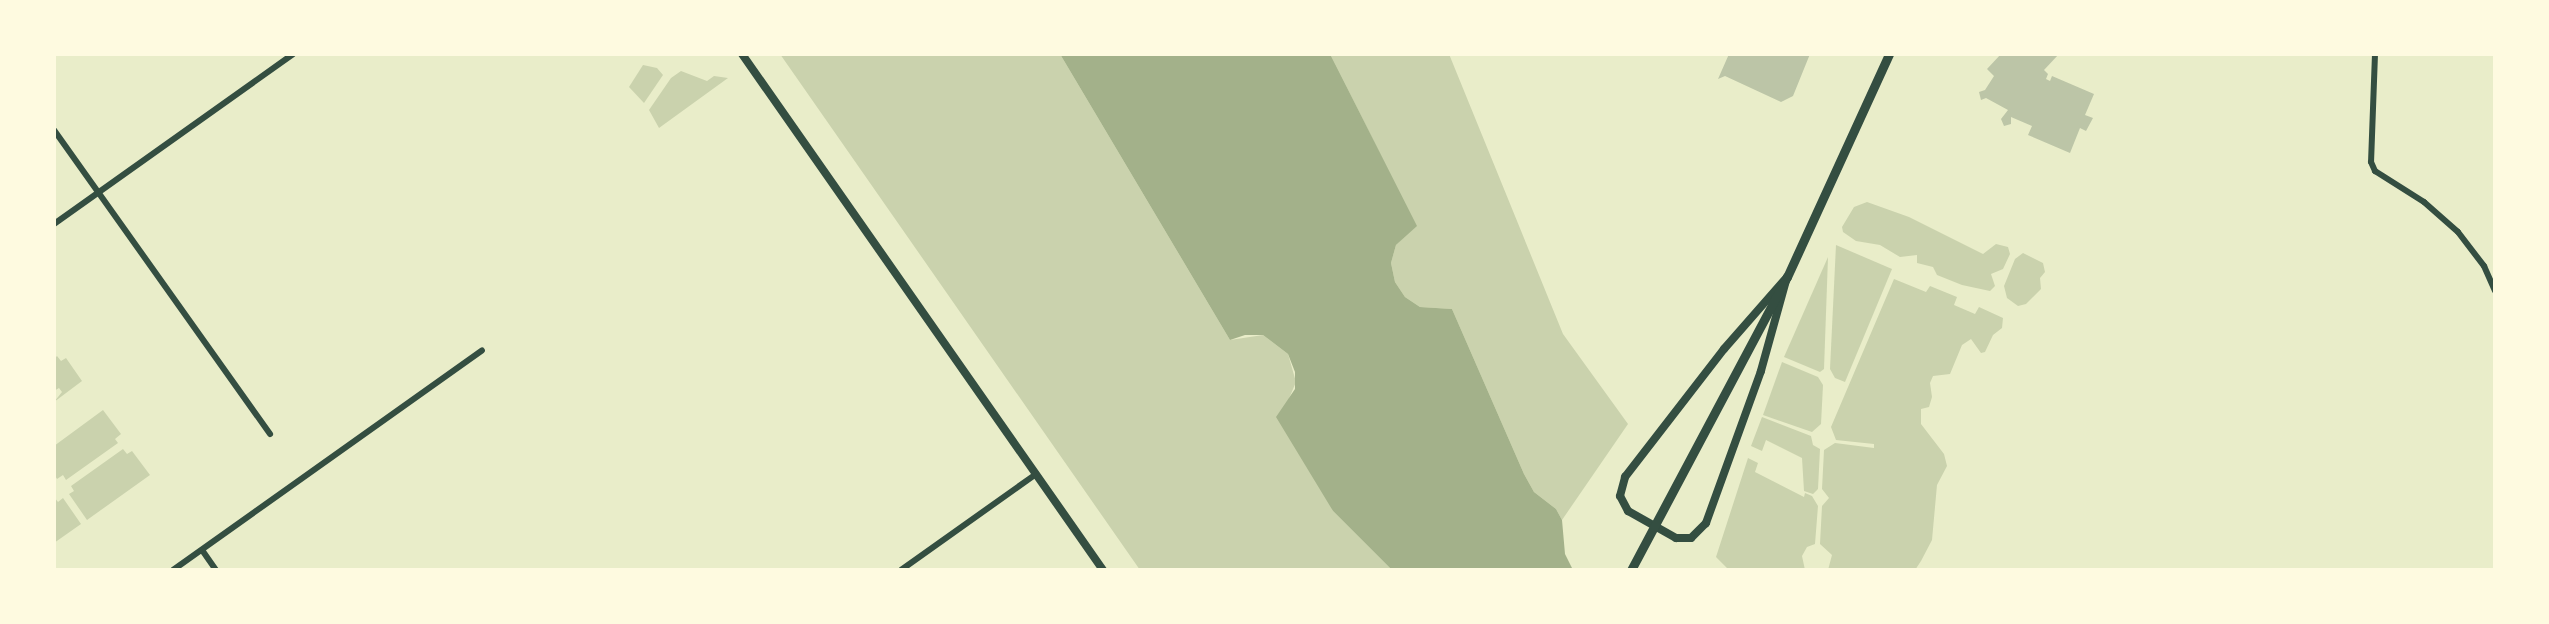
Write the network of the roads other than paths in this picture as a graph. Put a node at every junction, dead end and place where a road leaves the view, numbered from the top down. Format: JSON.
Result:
{"nodes":[{"id":1,"x":293,"y":54,"type":"edge"},
{"id":2,"x":742,"y":54,"type":"edge"},
{"id":3,"x":1889,"y":54,"type":"edge"},
{"id":4,"x":2375,"y":54,"type":"edge"},
{"id":5,"x":54,"y":130,"type":"edge"},
{"id":6,"x":99,"y":192,"type":"junction"},
{"id":7,"x":54,"y":224,"type":"edge"},
{"id":8,"x":1787,"y":277,"type":"junction"},
{"id":9,"x":2495,"y":291,"type":"edge"},
{"id":10,"x":482,"y":350,"type":"dead end"},
{"id":11,"x":270,"y":434,"type":"dead end"},
{"id":12,"x":1036,"y":474,"type":"junction"},
{"id":13,"x":202,"y":550,"type":"junction"},
{"id":14,"x":173,"y":570,"type":"edge"},
{"id":15,"x":216,"y":570,"type":"edge"},
{"id":16,"x":901,"y":570,"type":"edge"},
{"id":17,"x":1103,"y":570,"type":"edge"},
{"id":18,"x":1631,"y":570,"type":"edge"}],
"edges":[{"from":1,"to":6,"type":"street"},
{"from":2,"to":12,"type":"street"},
{"from":3,"to":8,"type":"main road"},
{"from":4,"to":9,"type":"street"},
{"from":5,"to":6,"type":"street"},
{"from":6,"to":7,"type":"street"},
{"from":6,"to":11,"type":"street"},
{"from":8,"to":8,"type":"street"},
{"from":8,"to":18,"type":"main road"},
{"from":10,"to":13,"type":"street"},
{"from":12,"to":16,"type":"street"},
{"from":12,"to":17,"type":"street"},
{"from":13,"to":14,"type":"street"},
{"from":13,"to":15,"type":"street"}]}
